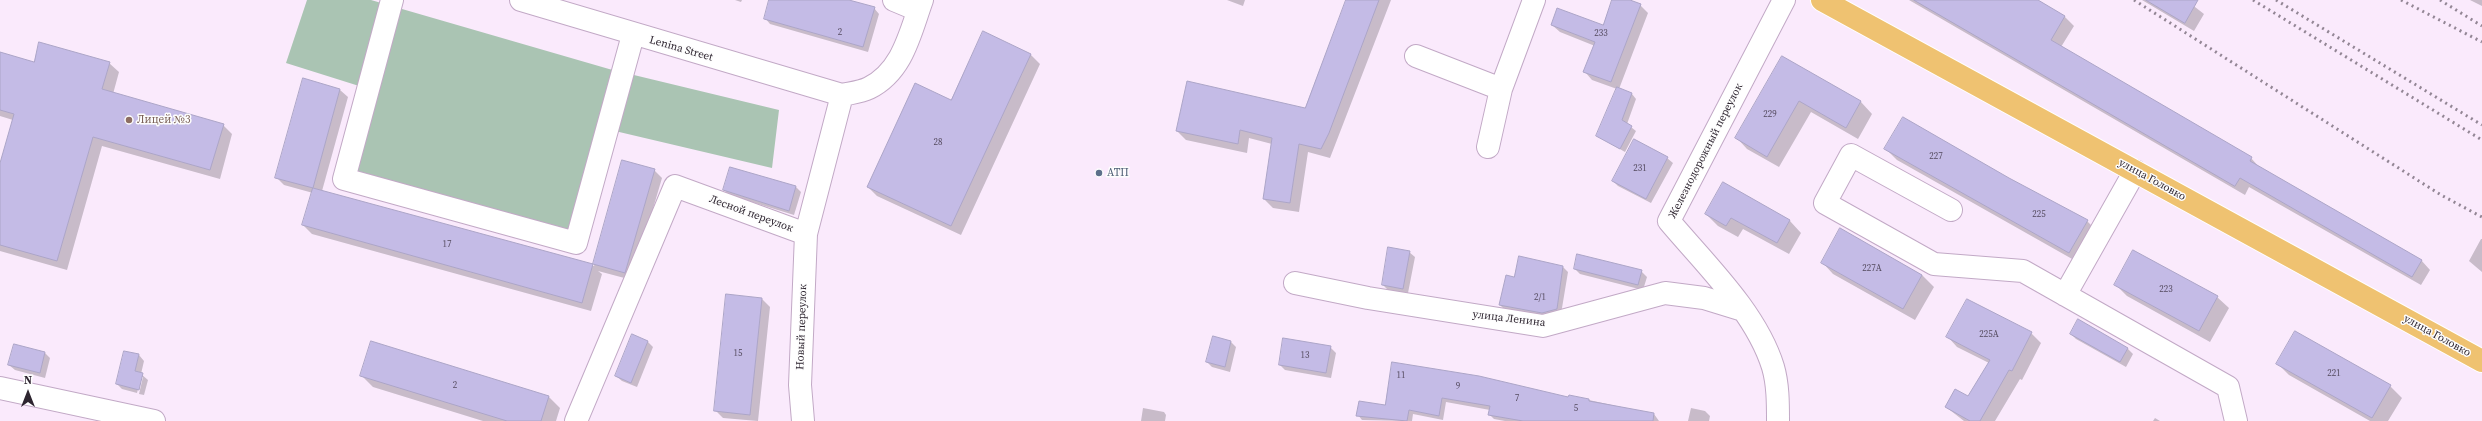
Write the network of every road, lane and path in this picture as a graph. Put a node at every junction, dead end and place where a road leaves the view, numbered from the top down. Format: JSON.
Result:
{"nodes":[{"id":1,"x":392,"y":0,"type":"edge"},
{"id":2,"x":521,"y":0,"type":"edge"},
{"id":3,"x":894,"y":0,"type":"edge"},
{"id":4,"x":1534,"y":0,"type":"edge"},
{"id":5,"x":1784,"y":0,"type":"edge"},
{"id":6,"x":1822,"y":0,"type":"edge"},
{"id":7,"x":920,"y":5,"type":"edge"},
{"id":8,"x":633,"y":35,"type":"junction"},
{"id":9,"x":1416,"y":56,"type":"dead end"},
{"id":10,"x":1501,"y":89,"type":"junction"},
{"id":11,"x":842,"y":95,"type":"junction"},
{"id":12,"x":1488,"y":147,"type":"dead end"},
{"id":13,"x":2136,"y":170,"type":"junction"},
{"id":14,"x":1951,"y":210,"type":"dead end"},
{"id":15,"x":806,"y":234,"type":"junction"},
{"id":16,"x":1294,"y":283,"type":"dead end"},
{"id":17,"x":2065,"y":294,"type":"junction"},
{"id":18,"x":1743,"y":310,"type":"junction"},
{"id":19,"x":2482,"y":361,"type":"edge"},
{"id":20,"x":0,"y":388,"type":"edge"},
{"id":21,"x":149,"y":421,"type":"edge"},
{"id":22,"x":576,"y":421,"type":"edge"},
{"id":23,"x":803,"y":421,"type":"edge"},
{"id":24,"x":1778,"y":421,"type":"edge"},
{"id":25,"x":2236,"y":421,"type":"edge"}],
"edges":[{"from":1,"to":8,"type":"street"},
{"from":2,"to":8,"type":"street","name":"Lenina Street"},
{"from":3,"to":7,"type":"street"},
{"from":4,"to":10,"type":"street"},
{"from":5,"to":18,"type":"street","name":"Железнодорожный переулок"},
{"from":6,"to":13,"type":"main road","name":"улица Головко"},
{"from":7,"to":11,"type":"street"},
{"from":8,"to":11,"type":"street","name":"Lenina Street"},
{"from":9,"to":10,"type":"street"},
{"from":10,"to":12,"type":"street"},
{"from":11,"to":15,"type":"street","name":"Лесной переулок"},
{"from":13,"to":17,"type":"street"},
{"from":13,"to":19,"type":"main road","name":"улица Головко"},
{"from":14,"to":17,"type":"street"},
{"from":15,"to":22,"type":"street","name":"Лесной переулок"},
{"from":15,"to":23,"type":"street","name":"Новый переулок"},
{"from":16,"to":18,"type":"street","name":"улица Ленина"},
{"from":17,"to":25,"type":"street"},
{"from":18,"to":24,"type":"street","name":"Железнодорожный переулок"},
{"from":20,"to":21,"type":"street"}]}
